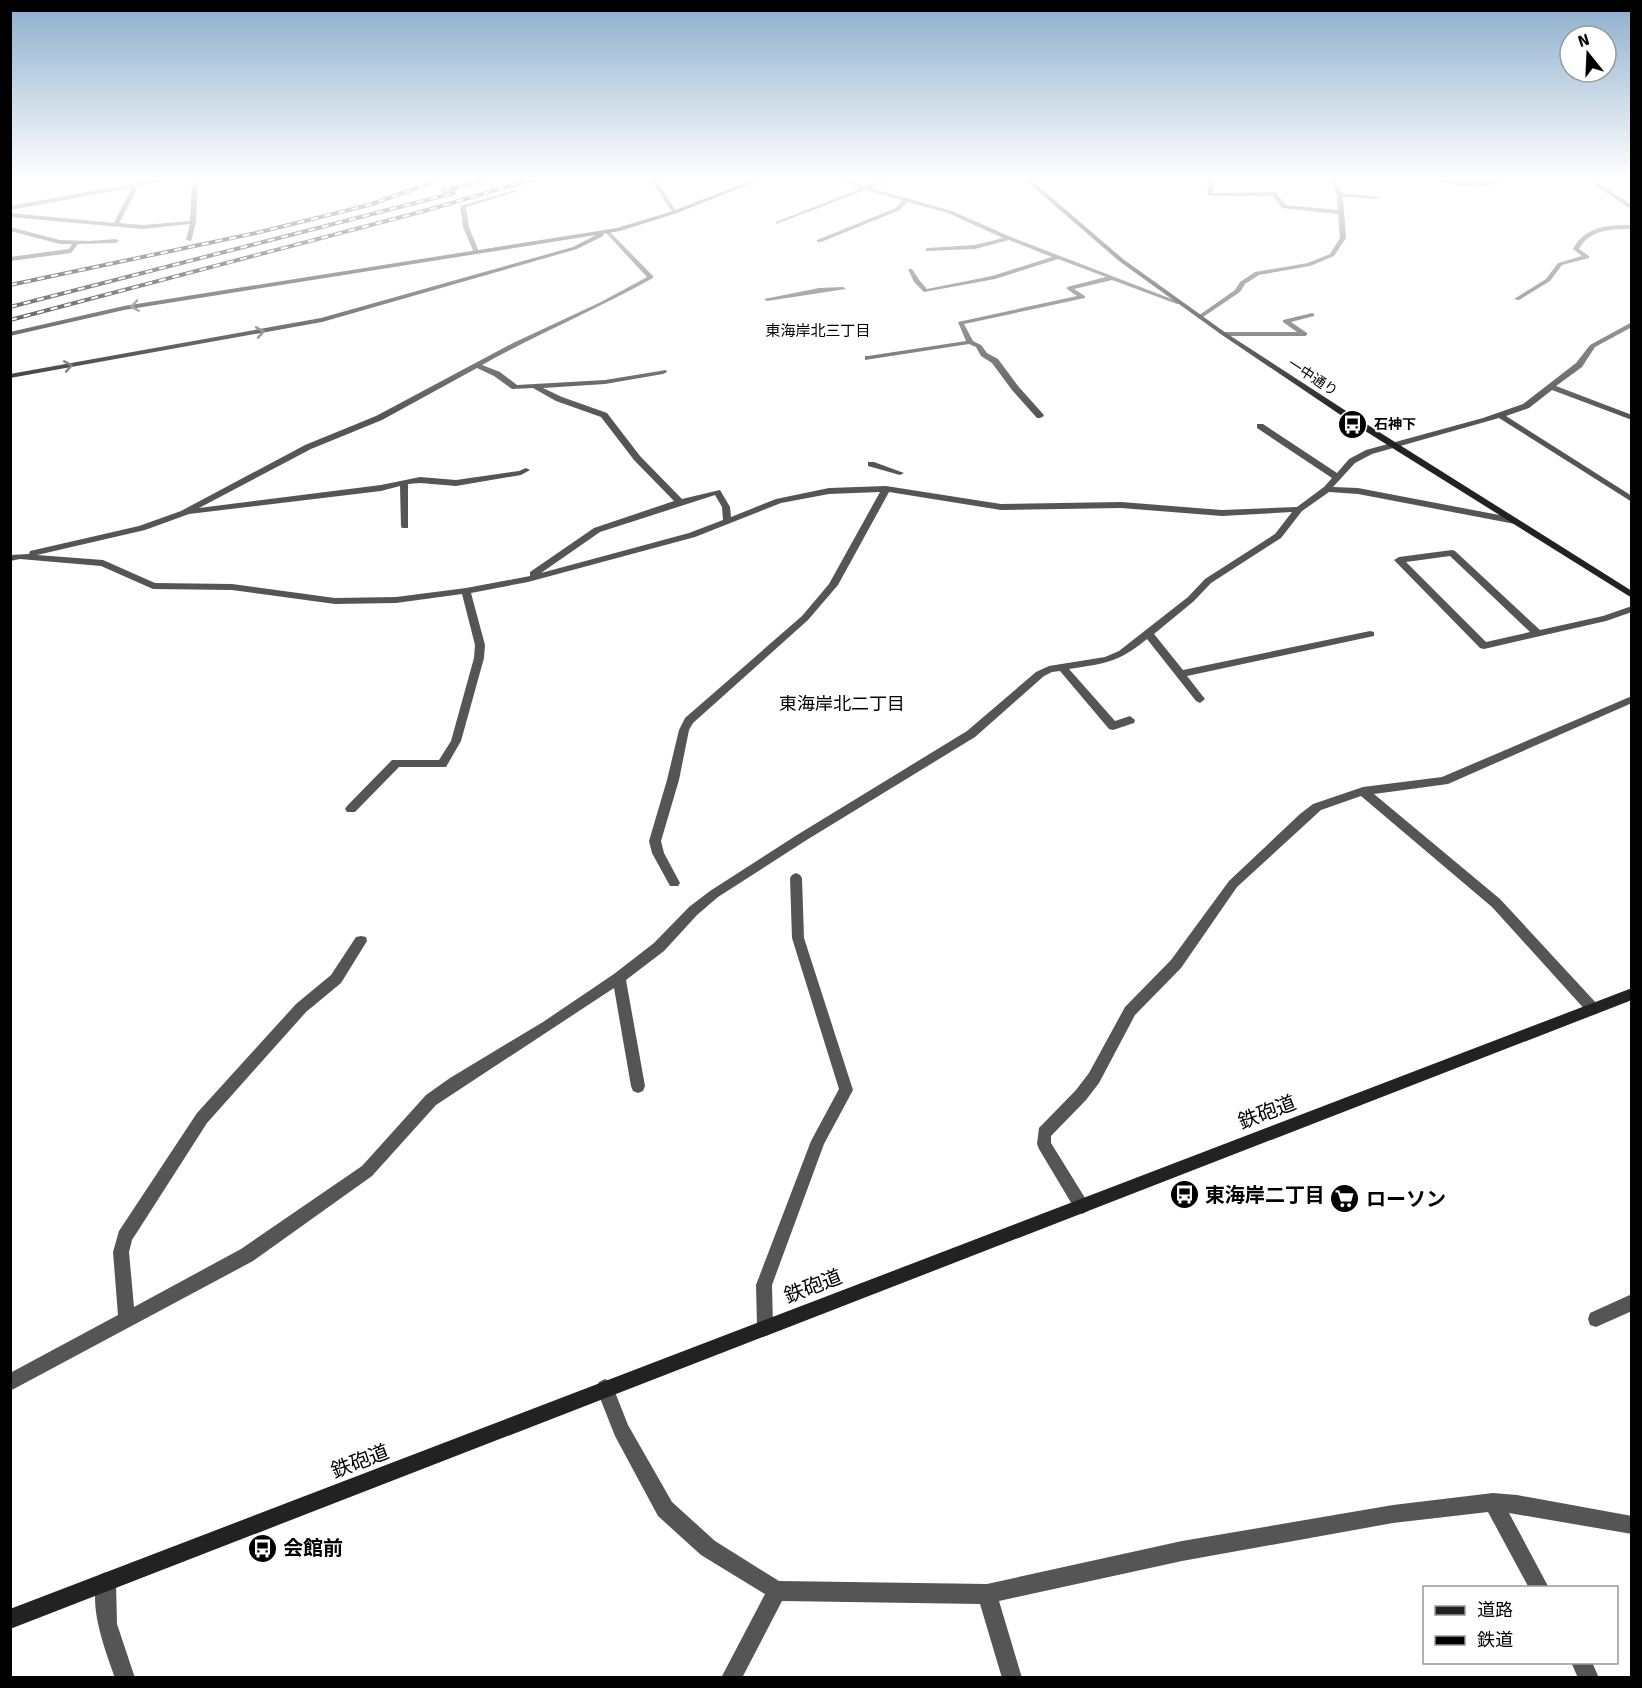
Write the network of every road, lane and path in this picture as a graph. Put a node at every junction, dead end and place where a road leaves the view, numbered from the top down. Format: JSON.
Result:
{"nodes":[{"id":1,"x":440,"y":258,"type":"edge"},
{"id":2,"x":541,"y":258,"type":"edge"},
{"id":3,"x":633,"y":258,"type":"edge"},
{"id":4,"x":1056,"y":258,"type":"edge"},
{"id":5,"x":1060,"y":258,"type":"edge"},
{"id":6,"x":1120,"y":258,"type":"edge"},
{"id":7,"x":1325,"y":258,"type":"edge"},
{"id":8,"x":1584,"y":258,"type":"edge"},
{"id":9,"x":910,"y":270,"type":"dead end"},
{"id":10,"x":1111,"y":278,"type":"junction"},
{"id":11,"x":843,"y":289,"type":"dead end"},
{"id":12,"x":767,"y":299,"type":"dead end"},
{"id":13,"x":1518,"y":299,"type":"dead end"},
{"id":14,"x":1179,"y":303,"type":"junction"},
{"id":15,"x":1312,"y":315,"type":"dead end"},
{"id":16,"x":1200,"y":317,"type":"junction"},
{"id":17,"x":1631,"y":326,"type":"edge"},
{"id":18,"x":10,"y":334,"type":"edge"},
{"id":19,"x":1224,"y":334,"type":"junction"},
{"id":20,"x":970,"y":342,"type":"junction"},
{"id":21,"x":868,"y":358,"type":"dead end"},
{"id":22,"x":476,"y":365,"type":"junction"},
{"id":23,"x":663,"y":372,"type":"dead end"},
{"id":24,"x":10,"y":376,"type":"edge"},
{"id":25,"x":534,"y":386,"type":"junction"},
{"id":26,"x":1552,"y":387,"type":"junction"},
{"id":27,"x":1630,"y":415,"type":"edge"},
{"id":28,"x":1040,"y":416,"type":"dead end"},
{"id":29,"x":1501,"y":416,"type":"junction"},
{"id":30,"x":1260,"y":426,"type":"dead end"},
{"id":31,"x":1393,"y":444,"type":"junction"},
{"id":32,"x":871,"y":464,"type":"dead end"},
{"id":33,"x":526,"y":470,"type":"dead end"},
{"id":34,"x":900,"y":473,"type":"dead end"},
{"id":35,"x":1338,"y":478,"type":"junction"},
{"id":36,"x":404,"y":482,"type":"junction"},
{"id":37,"x":886,"y":489,"type":"junction"},
{"id":38,"x":1327,"y":489,"type":"junction"},
{"id":39,"x":1630,"y":497,"type":"edge"},
{"id":40,"x":680,"y":502,"type":"junction"},
{"id":41,"x":1299,"y":509,"type":"junction"},
{"id":42,"x":184,"y":513,"type":"junction"},
{"id":43,"x":727,"y":521,"type":"junction"},
{"id":44,"x":1515,"y":521,"type":"junction"},
{"id":45,"x":405,"y":526,"type":"dead end"},
{"id":46,"x":16,"y":557,"type":"edge"},
{"id":47,"x":525,"y":580,"type":"junction"},
{"id":48,"x":466,"y":591,"type":"junction"},
{"id":49,"x":1632,"y":595,"type":"edge"},
{"id":50,"x":1632,"y":609,"type":"edge"},
{"id":51,"x":1148,"y":633,"type":"junction"},
{"id":52,"x":1538,"y":633,"type":"junction"},
{"id":53,"x":1370,"y":634,"type":"dead end"},
{"id":54,"x":1062,"y":667,"type":"junction"},
{"id":55,"x":1180,"y":674,"type":"junction"},
{"id":56,"x":1200,"y":699,"type":"dead end"},
{"id":57,"x":1632,"y":699,"type":"edge"},
{"id":58,"x":1130,"y":720,"type":"dead end"},
{"id":59,"x":1363,"y":791,"type":"junction"},
{"id":60,"x":351,"y":809,"type":"dead end"},
{"id":61,"x":796,"y":878,"type":"dead end"},
{"id":62,"x":674,"y":883,"type":"dead end"},
{"id":63,"x":361,"y":941,"type":"dead end"},
{"id":64,"x":619,"y":978,"type":"junction"},
{"id":65,"x":1630,"y":996,"type":"edge"},
{"id":66,"x":1593,"y":1009,"type":"junction"},
{"id":67,"x":638,"y":1086,"type":"dead end"},
{"id":68,"x":1082,"y":1206,"type":"junction"},
{"id":69,"x":1632,"y":1302,"type":"edge"},
{"id":70,"x":1596,"y":1319,"type":"dead end"},
{"id":71,"x":128,"y":1320,"type":"junction"},
{"id":72,"x":765,"y":1326,"type":"junction"},
{"id":73,"x":10,"y":1383,"type":"edge"},
{"id":74,"x":605,"y":1388,"type":"junction"},
{"id":75,"x":1493,"y":1502,"type":"junction"},
{"id":76,"x":1632,"y":1525,"type":"edge"},
{"id":77,"x":106,"y":1582,"type":"junction"},
{"id":78,"x":1539,"y":1586,"type":"edge"},
{"id":79,"x":777,"y":1591,"type":"junction"},
{"id":80,"x":987,"y":1594,"type":"junction"},
{"id":81,"x":10,"y":1619,"type":"edge"},
{"id":82,"x":125,"y":1677,"type":"edge"},
{"id":83,"x":730,"y":1677,"type":"edge"},
{"id":84,"x":1012,"y":1677,"type":"edge"}],
"edges":[{"from":1,"to":18,"type":"street","one_way":true},
{"from":24,"to":2,"type":"street","one_way":true},
{"from":3,"to":22,"type":"street"},
{"from":4,"to":9,"type":"street"},
{"from":5,"to":10,"type":"street"},
{"from":6,"to":14,"type":"street","name":"一中通り"},
{"from":7,"to":16,"type":"street"},
{"from":8,"to":13,"type":"street"},
{"from":10,"to":14,"type":"street"},
{"from":10,"to":20,"type":"street"},
{"from":11,"to":12,"type":"street"},
{"from":14,"to":16,"type":"street","name":"一中通り"},
{"from":15,"to":19,"type":"street"},
{"from":16,"to":19,"type":"street","name":"一中通り"},
{"from":17,"to":26,"type":"street"},
{"from":19,"to":31,"type":"street","name":"一中通り"},
{"from":20,"to":21,"type":"street"},
{"from":20,"to":28,"type":"street"},
{"from":22,"to":25,"type":"street"},
{"from":22,"to":42,"type":"street"},
{"from":23,"to":25,"type":"street"},
{"from":25,"to":40,"type":"street"},
{"from":26,"to":27,"type":"street"},
{"from":26,"to":29,"type":"street"},
{"from":29,"to":31,"type":"street"},
{"from":29,"to":39,"type":"street"},
{"from":30,"to":35,"type":"street"},
{"from":31,"to":35,"type":"street"},
{"from":31,"to":44,"type":"street","name":"一中通り"},
{"from":32,"to":34,"type":"street"},
{"from":33,"to":36,"type":"street"},
{"from":35,"to":38,"type":"street"},
{"from":36,"to":42,"type":"street"},
{"from":36,"to":45,"type":"street"},
{"from":37,"to":41,"type":"street"},
{"from":37,"to":43,"type":"street"},
{"from":37,"to":62,"type":"street"},
{"from":38,"to":41,"type":"street"},
{"from":38,"to":44,"type":"street"},
{"from":40,"to":43,"type":"street"},
{"from":40,"to":47,"type":"street"},
{"from":41,"to":51,"type":"street"},
{"from":42,"to":46,"type":"street"},
{"from":43,"to":47,"type":"street"},
{"from":44,"to":49,"type":"street","name":"一中通り"},
{"from":46,"to":48,"type":"street"},
{"from":47,"to":48,"type":"street"},
{"from":48,"to":60,"type":"street"},
{"from":50,"to":52,"type":"street"},
{"from":51,"to":54,"type":"street"},
{"from":51,"to":55,"type":"street"},
{"from":52,"to":52,"type":"street"},
{"from":53,"to":55,"type":"street"},
{"from":54,"to":58,"type":"street"},
{"from":54,"to":64,"type":"street"},
{"from":55,"to":56,"type":"street"},
{"from":57,"to":59,"type":"street"},
{"from":59,"to":66,"type":"street"},
{"from":59,"to":68,"type":"street"},
{"from":61,"to":72,"type":"street"},
{"from":63,"to":71,"type":"street"},
{"from":64,"to":67,"type":"street"},
{"from":64,"to":71,"type":"street"},
{"from":65,"to":66,"type":"street","name":"鉄砲道"},
{"from":66,"to":68,"type":"street","name":"鉄砲道"},
{"from":68,"to":72,"type":"street","name":"鉄砲道"},
{"from":69,"to":70,"type":"street"},
{"from":71,"to":73,"type":"street"},
{"from":72,"to":74,"type":"street","name":"鉄砲道"},
{"from":74,"to":77,"type":"street","name":"鉄砲道"},
{"from":74,"to":79,"type":"street"},
{"from":75,"to":76,"type":"street"},
{"from":75,"to":78,"type":"street"},
{"from":75,"to":80,"type":"street"},
{"from":77,"to":81,"type":"street","name":"鉄砲道"},
{"from":77,"to":82,"type":"street"},
{"from":79,"to":80,"type":"street"},
{"from":79,"to":83,"type":"street"},
{"from":80,"to":84,"type":"street"}]}
